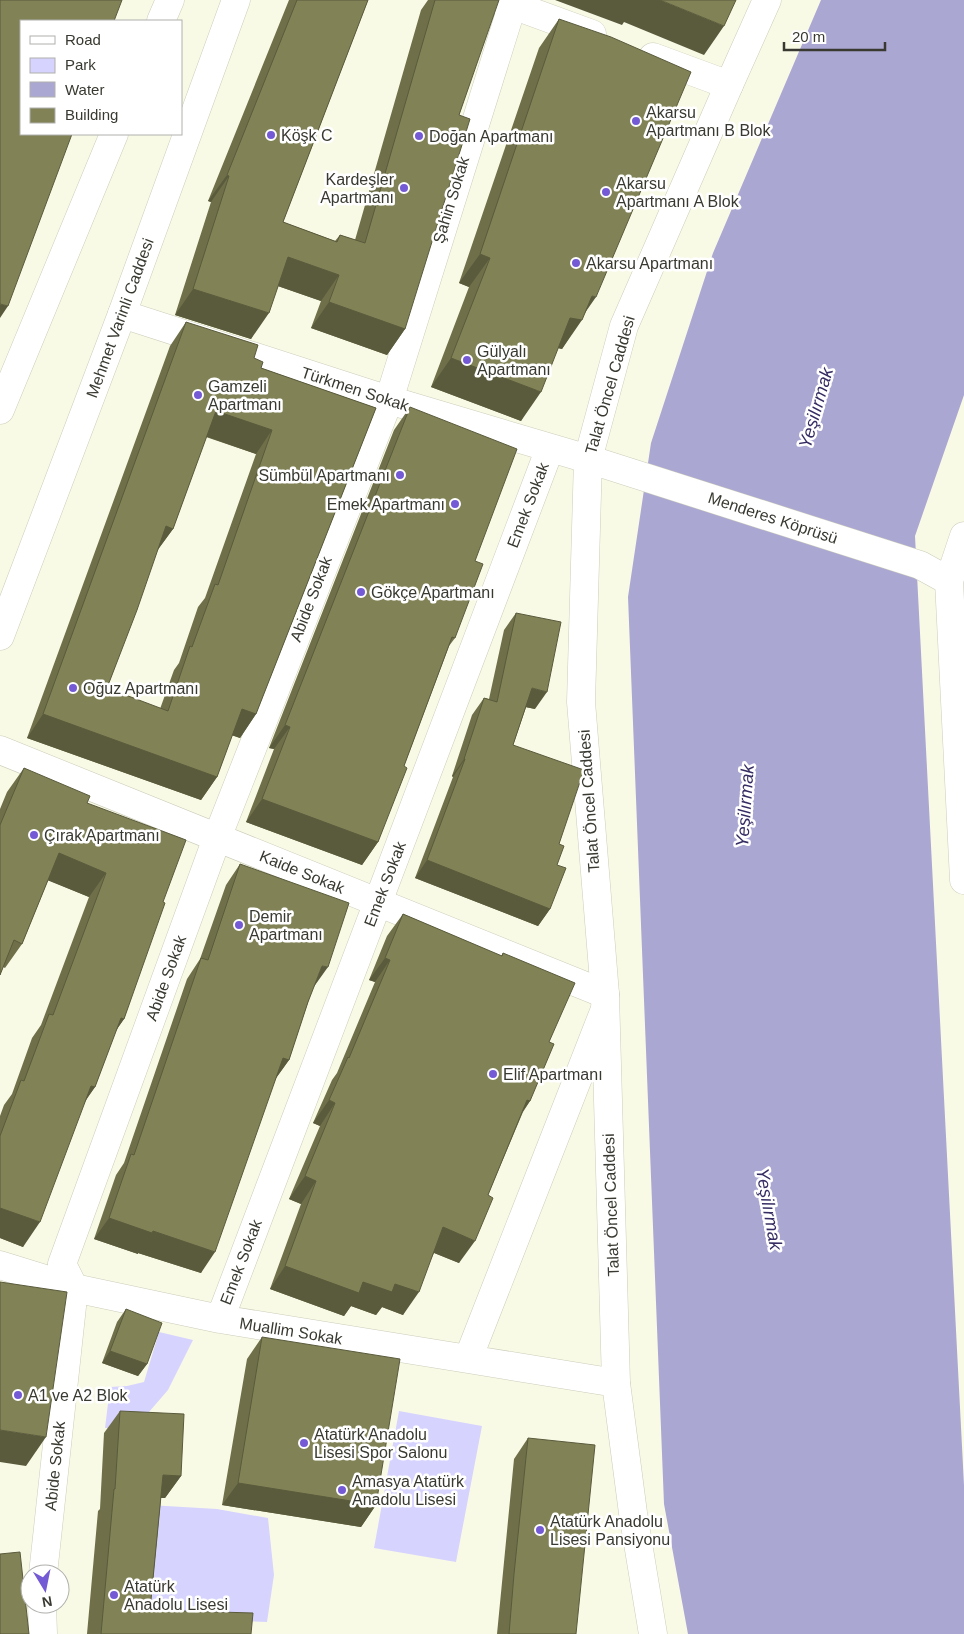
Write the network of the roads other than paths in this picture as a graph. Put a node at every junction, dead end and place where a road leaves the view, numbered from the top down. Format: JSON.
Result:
{"nodes":[{"id":1,"x":170,"y":0,"type":"edge"},
{"id":2,"x":236,"y":0,"type":"edge"},
{"id":3,"x":768,"y":0,"type":"edge"},
{"id":4,"x":508,"y":2,"type":"edge"},
{"id":5,"x":161,"y":20,"type":"edge"},
{"id":6,"x":728,"y":85,"type":"junction"},
{"id":7,"x":114,"y":135,"type":"edge"},
{"id":8,"x":122,"y":314,"type":"junction"},
{"id":9,"x":388,"y":400,"type":"junction"},
{"id":10,"x":0,"y":410,"type":"edge"},
{"id":11,"x":550,"y":448,"type":"junction"},
{"id":12,"x":588,"y":459,"type":"junction"},
{"id":13,"x":964,"y":536,"type":"edge"},
{"id":14,"x":949,"y":581,"type":"junction"},
{"id":15,"x":0,"y":636,"type":"edge"},
{"id":16,"x":959,"y":672,"type":"edge"},
{"id":17,"x":0,"y":750,"type":"edge"},
{"id":18,"x":217,"y":838,"type":"junction"},
{"id":19,"x":964,"y":880,"type":"edge"},
{"id":20,"x":378,"y":903,"type":"junction"},
{"id":21,"x":605,"y":1002,"type":"junction"},
{"id":22,"x":0,"y":1266,"type":"edge"},
{"id":23,"x":74,"y":1288,"type":"junction"},
{"id":24,"x":220,"y":1319,"type":"junction"},
{"id":25,"x":468,"y":1359,"type":"junction"},
{"id":26,"x":616,"y":1383,"type":"junction"},
{"id":27,"x":44,"y":1564,"type":"edge"},
{"id":28,"x":42,"y":1614,"type":"edge"},
{"id":29,"x":43,"y":1634,"type":"edge"},
{"id":30,"x":653,"y":1634,"type":"edge"}],
"edges":[{"from":1,"to":5,"type":"street"},
{"from":2,"to":8,"type":"street","name":"Mehmet Varinli Caddesi"},
{"from":3,"to":6,"type":"street","name":"Talat Öncel Caddesi"},
{"from":4,"to":6,"type":"street"},
{"from":4,"to":9,"type":"street","name":"Şahin Sokak"},
{"from":6,"to":12,"type":"street","name":"Talat Öncel Caddesi"},
{"from":7,"to":10,"type":"street"},
{"from":8,"to":9,"type":"street","name":"Türkmen Sokak"},
{"from":8,"to":15,"type":"street","name":"Mehmet Varinli Caddesi"},
{"from":9,"to":11,"type":"street","name":"Türkmen Sokak"},
{"from":9,"to":18,"type":"street","name":"Abide Sokak"},
{"from":11,"to":12,"type":"street","name":"Türkmen Sokak"},
{"from":11,"to":20,"type":"street","name":"Emek Sokak"},
{"from":12,"to":14,"type":"street","name":"Menderes Köprüsü"},
{"from":12,"to":21,"type":"street","name":"Talat Öncel Caddesi"},
{"from":13,"to":14,"type":"street"},
{"from":14,"to":16,"type":"street"},
{"from":16,"to":19,"type":"street"},
{"from":17,"to":18,"type":"street","name":"Kaide Sokak"},
{"from":18,"to":20,"type":"street","name":"Kaide Sokak"},
{"from":18,"to":23,"type":"street","name":"Abide Sokak"},
{"from":20,"to":21,"type":"street","name":"Kaide Sokak"},
{"from":20,"to":24,"type":"street","name":"Emek Sokak"},
{"from":21,"to":25,"type":"street"},
{"from":21,"to":26,"type":"street","name":"Talat Öncel Caddesi"},
{"from":22,"to":23,"type":"street","name":"Muallim Sokak"},
{"from":23,"to":24,"type":"street","name":"Muallim Sokak"},
{"from":23,"to":27,"type":"street","name":"Abide Sokak"},
{"from":24,"to":25,"type":"street","name":"Muallim Sokak"},
{"from":25,"to":26,"type":"street","name":"Muallim Sokak"},
{"from":26,"to":30,"type":"street","name":"Talat Öncel Caddesi"},
{"from":28,"to":29,"type":"street"}]}
